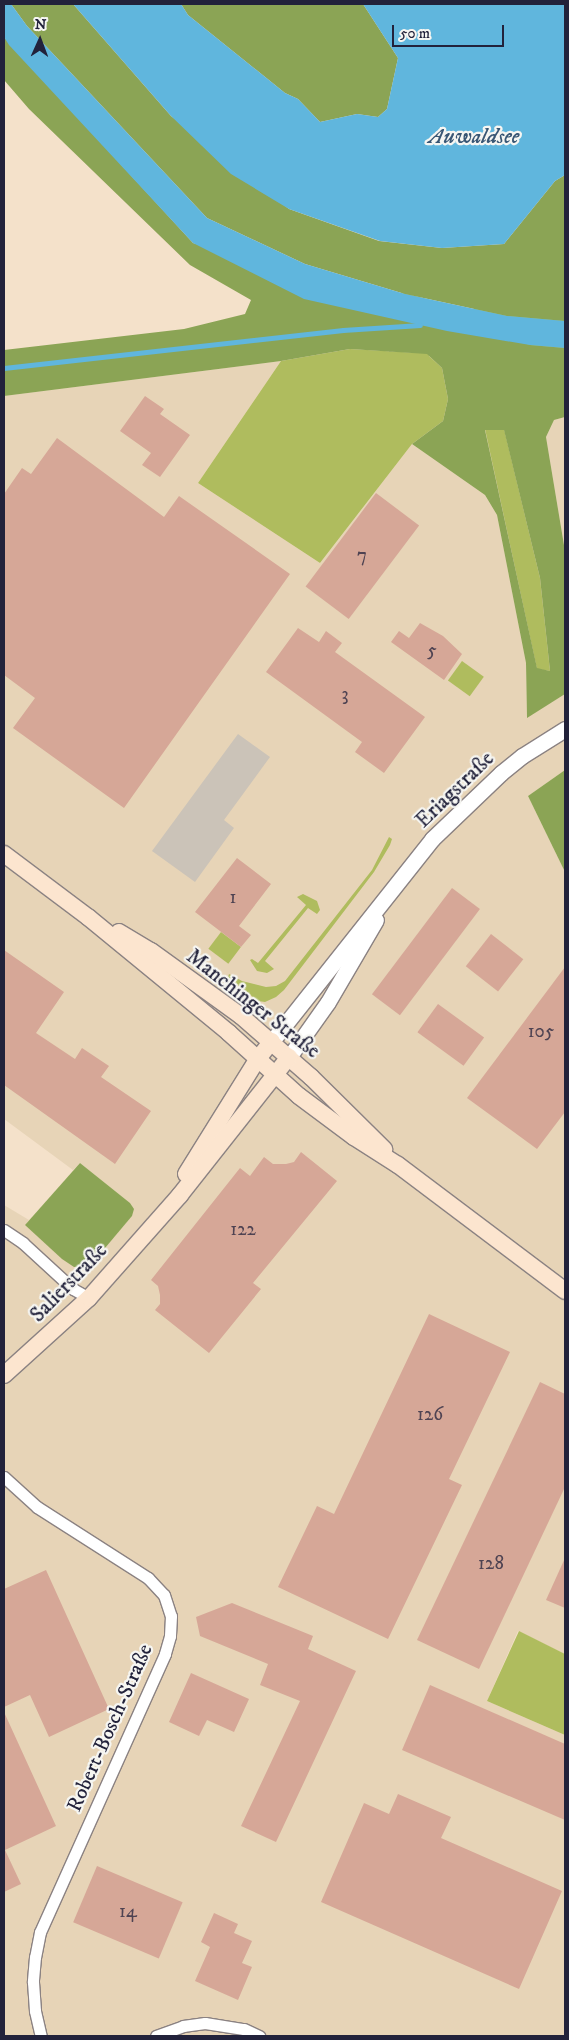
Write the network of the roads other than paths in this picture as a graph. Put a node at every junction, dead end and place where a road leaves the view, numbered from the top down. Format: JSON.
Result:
{"nodes":[{"id":1,"x":565,"y":729,"type":"edge"},
{"id":2,"x":4,"y":854,"type":"edge"},
{"id":3,"x":388,"y":896,"type":"junction"},
{"id":4,"x":88,"y":917,"type":"junction"},
{"id":5,"x":272,"y":1041,"type":"junction"},
{"id":6,"x":289,"y":1057,"type":"junction"},
{"id":7,"x":257,"y":1060,"type":"junction"},
{"id":8,"x":275,"y":1076,"type":"junction"},
{"id":9,"x":398,"y":1165,"type":"junction"},
{"id":10,"x":160,"y":1216,"type":"junction"},
{"id":11,"x":4,"y":1230,"type":"edge"},
{"id":12,"x":565,"y":1291,"type":"edge"},
{"id":13,"x":89,"y":1298,"type":"junction"},
{"id":14,"x":4,"y":1375,"type":"edge"},
{"id":15,"x":4,"y":1478,"type":"edge"},
{"id":16,"x":41,"y":2036,"type":"edge"},
{"id":17,"x":156,"y":2036,"type":"edge"},
{"id":18,"x":260,"y":2036,"type":"edge"}],
"edges":[{"from":1,"to":3,"type":"street","name":"Eriagstraße"},
{"from":2,"to":4,"type":"main road","name":"Manchinger Straße"},
{"from":3,"to":5,"type":"street","name":"Eriagstraße"},
{"from":3,"to":6,"type":"street","name":"Eriagstraße"},
{"from":4,"to":5,"type":"main road","name":"Manchinger Straße"},
{"from":4,"to":7,"type":"main road","name":"Manchinger Straße"},
{"from":5,"to":6,"type":"main road","name":"Manchinger Straße"},
{"from":5,"to":7,"type":"main road","name":"Salierstraße"},
{"from":6,"to":8,"type":"main road","name":"Eriagstraße"},
{"from":6,"to":9,"type":"main road","name":"Manchinger Straße"},
{"from":7,"to":8,"type":"main road","name":"Manchinger Straße"},
{"from":7,"to":10,"type":"main road","name":"Salierstraße"},
{"from":8,"to":9,"type":"main road","name":"Manchinger Straße"},
{"from":8,"to":10,"type":"main road","name":"Salierstraße"},
{"from":9,"to":12,"type":"main road","name":"Manchinger Straße"},
{"from":10,"to":13,"type":"main road","name":"Salierstraße"},
{"from":11,"to":13,"type":"street"},
{"from":13,"to":14,"type":"main road","name":"Salierstraße"},
{"from":15,"to":16,"type":"street","name":"Robert-Bosch-Straße"},
{"from":17,"to":18,"type":"street"}]}
